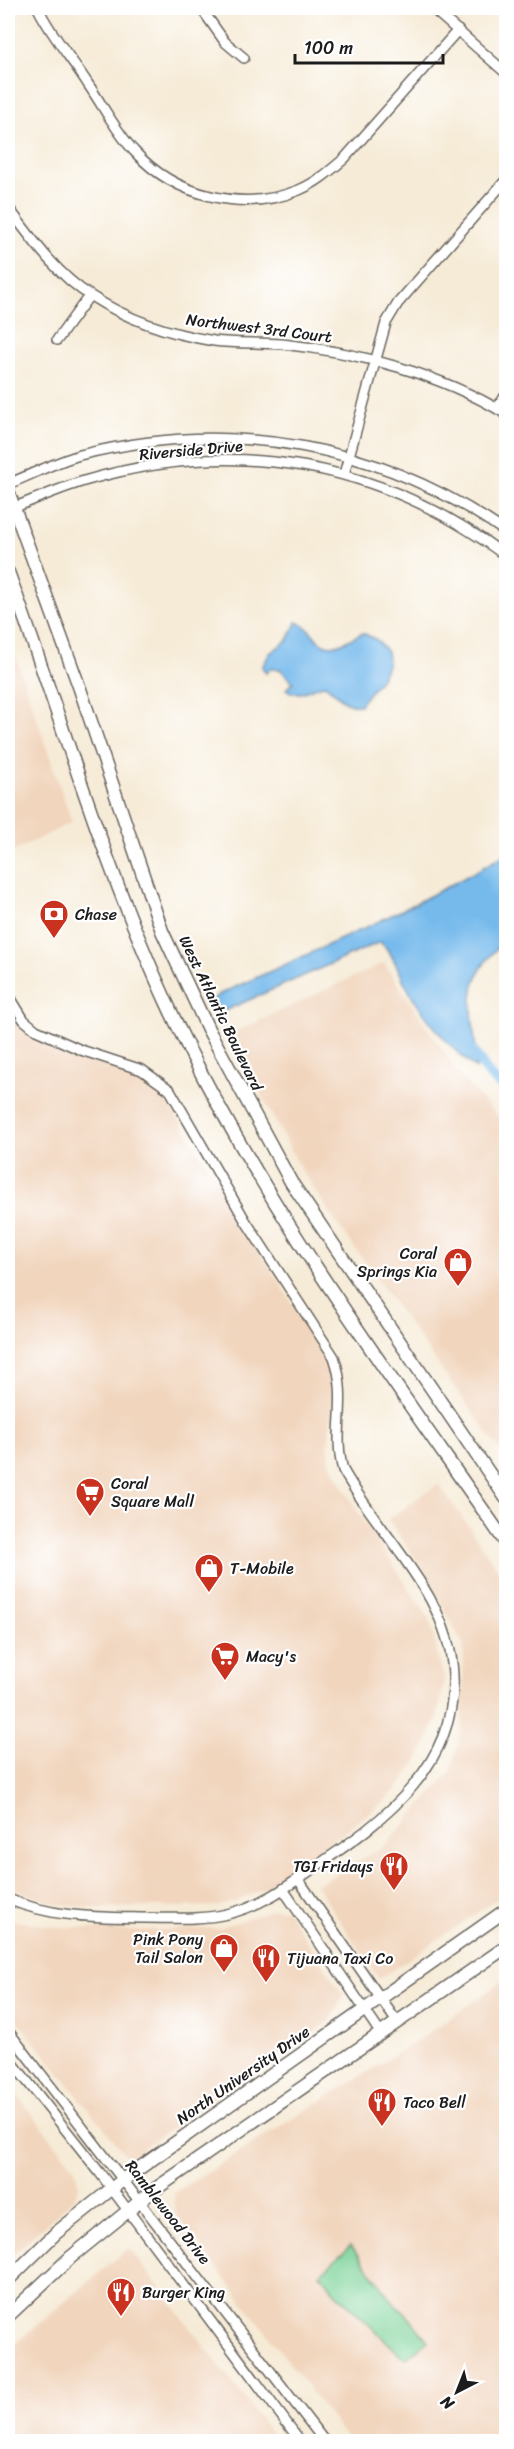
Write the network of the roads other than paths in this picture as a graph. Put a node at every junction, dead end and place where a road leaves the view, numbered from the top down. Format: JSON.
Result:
{"nodes":[{"id":1,"x":38,"y":8,"type":"edge"},
{"id":2,"x":201,"y":8,"type":"edge"},
{"id":3,"x":432,"y":8,"type":"edge"},
{"id":4,"x":458,"y":30,"type":"junction"},
{"id":5,"x":244,"y":58,"type":"dead end"},
{"id":6,"x":507,"y":73,"type":"edge"},
{"id":7,"x":507,"y":180,"type":"edge"},
{"id":8,"x":8,"y":207,"type":"edge"},
{"id":9,"x":89,"y":296,"type":"junction"},
{"id":10,"x":57,"y":340,"type":"dead end"},
{"id":11,"x":374,"y":361,"type":"junction"},
{"id":12,"x":507,"y":395,"type":"edge"},
{"id":13,"x":498,"y":408,"type":"junction"},
{"id":14,"x":507,"y":414,"type":"edge"},
{"id":15,"x":348,"y":455,"type":"junction"},
{"id":16,"x":344,"y":474,"type":"junction"},
{"id":17,"x":8,"y":484,"type":"edge"},
{"id":18,"x":8,"y":491,"type":"edge"},
{"id":19,"x":11,"y":509,"type":"edge"},
{"id":20,"x":507,"y":532,"type":"edge"},
{"id":21,"x":507,"y":556,"type":"edge"},
{"id":22,"x":8,"y":572,"type":"edge"},
{"id":23,"x":8,"y":994,"type":"edge"},
{"id":24,"x":507,"y":1498,"type":"edge"},
{"id":25,"x":507,"y":1543,"type":"edge"},
{"id":26,"x":298,"y":1879,"type":"junction"},
{"id":27,"x":284,"y":1889,"type":"junction"},
{"id":28,"x":8,"y":1899,"type":"edge"},
{"id":29,"x":507,"y":1910,"type":"edge"},
{"id":30,"x":507,"y":1947,"type":"edge"},
{"id":31,"x":381,"y":1999,"type":"junction"},
{"id":32,"x":365,"y":2010,"type":"junction"},
{"id":33,"x":397,"y":2022,"type":"junction"},
{"id":34,"x":8,"y":2031,"type":"edge"},
{"id":35,"x":381,"y":2034,"type":"junction"},
{"id":36,"x":8,"y":2057,"type":"edge"},
{"id":37,"x":124,"y":2179,"type":"junction"},
{"id":38,"x":111,"y":2189,"type":"junction"},
{"id":39,"x":140,"y":2200,"type":"junction"},
{"id":40,"x":126,"y":2211,"type":"junction"},
{"id":41,"x":8,"y":2280,"type":"edge"},
{"id":42,"x":8,"y":2316,"type":"edge"},
{"id":43,"x":301,"y":2442,"type":"edge"},
{"id":44,"x":325,"y":2442,"type":"edge"}],
"edges":[{"from":1,"to":4,"type":"street"},
{"from":2,"to":5,"type":"street"},
{"from":3,"to":4,"type":"street"},
{"from":4,"to":6,"type":"street"},
{"from":7,"to":11,"type":"street"},
{"from":8,"to":9,"type":"street","name":"Northwest 3rd Court"},
{"from":9,"to":10,"type":"street"},
{"from":9,"to":11,"type":"street","name":"Northwest 3rd Court"},
{"from":11,"to":13,"type":"street","name":"Northwest 3rd Court"},
{"from":11,"to":15,"type":"street"},
{"from":12,"to":13,"type":"street"},
{"from":13,"to":14,"type":"street","name":"Northwest 3rd Court"},
{"from":15,"to":16,"type":"street"},
{"from":15,"to":17,"type":"street","name":"Riverside Drive"},
{"from":15,"to":20,"type":"street","name":"Riverside Drive"},
{"from":16,"to":19,"type":"street","name":"Riverside Drive"},
{"from":16,"to":21,"type":"street","name":"Riverside Drive"},
{"from":18,"to":19,"type":"main road","name":"West Atlantic Boulevard"},
{"from":19,"to":24,"type":"main road","name":"West Atlantic Boulevard"},
{"from":22,"to":25,"type":"main road"},
{"from":23,"to":26,"type":"street"},
{"from":26,"to":27,"type":"street"},
{"from":26,"to":31,"type":"street"},
{"from":27,"to":28,"type":"street"},
{"from":27,"to":32,"type":"street"},
{"from":29,"to":31,"type":"main road","name":"North University Drive"},
{"from":30,"to":33,"type":"main road"},
{"from":31,"to":32,"type":"main road","name":"North University Drive"},
{"from":31,"to":33,"type":"street"},
{"from":32,"to":35,"type":"street"},
{"from":32,"to":37,"type":"main road","name":"North University Drive"},
{"from":33,"to":35,"type":"main road"},
{"from":34,"to":37,"type":"street","name":"Ramblewood Drive"},
{"from":35,"to":39,"type":"main road"},
{"from":36,"to":38,"type":"street","name":"Ramblewood Drive"},
{"from":37,"to":38,"type":"main road","name":"North University Drive"},
{"from":37,"to":39,"type":"street","name":"Ramblewood Drive"},
{"from":38,"to":40,"type":"street","name":"Ramblewood Drive"},
{"from":38,"to":41,"type":"main road","name":"North University Drive"},
{"from":39,"to":40,"type":"main road"},
{"from":39,"to":44,"type":"street","name":"Ramblewood Drive"},
{"from":40,"to":42,"type":"main road"},
{"from":40,"to":43,"type":"street","name":"Ramblewood Drive"}]}
